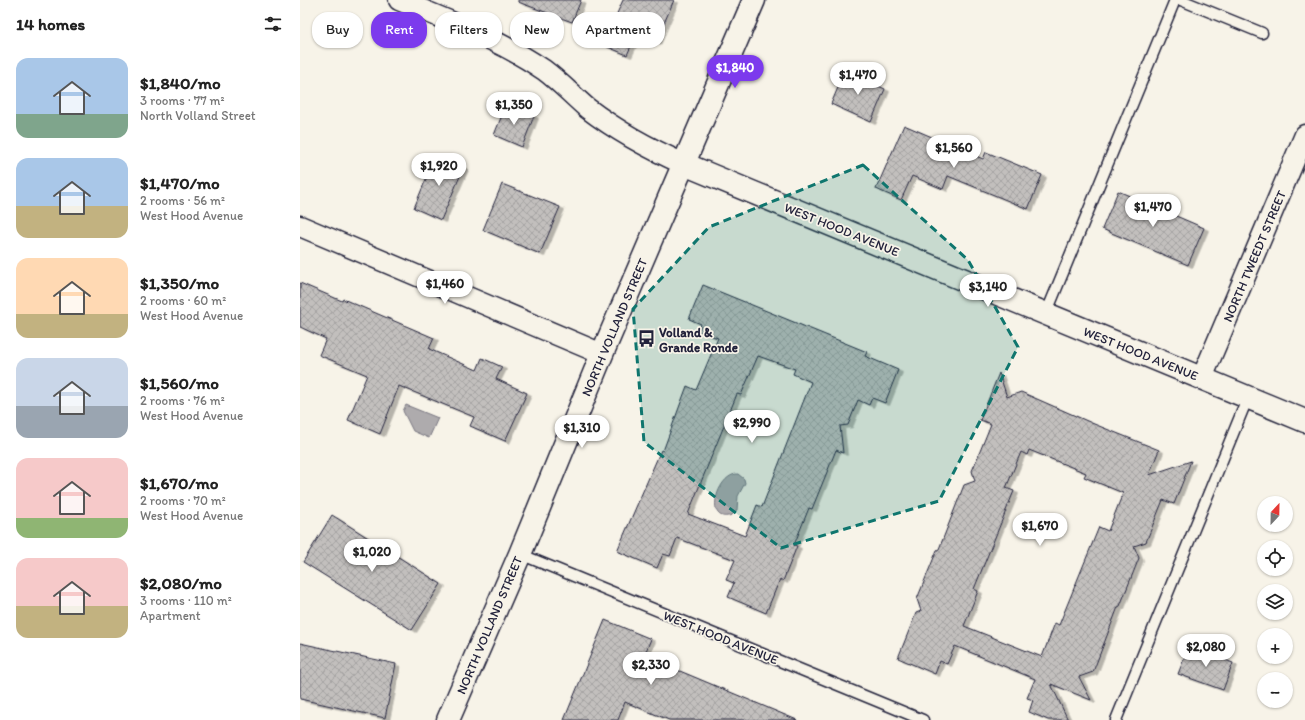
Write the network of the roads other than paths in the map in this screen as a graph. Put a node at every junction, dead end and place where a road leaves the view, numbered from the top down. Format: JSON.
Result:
{"nodes":[{"id":1,"x":399,"y":0,"type":"edge"},
{"id":2,"x":754,"y":0,"type":"edge"},
{"id":3,"x":1175,"y":0,"type":"edge"},
{"id":4,"x":1181,"y":0,"type":"edge"},
{"id":5,"x":1262,"y":33,"type":"dead end"},
{"id":6,"x":1305,"y":135,"type":"edge"},
{"id":7,"x":684,"y":164,"type":"junction"},
{"id":8,"x":300,"y":226,"type":"edge"},
{"id":9,"x":1046,"y":314,"type":"junction"},
{"id":10,"x":602,"y":354,"type":"junction"},
{"id":11,"x":1202,"y":378,"type":"junction"},
{"id":12,"x":1248,"y":397,"type":"junction"},
{"id":13,"x":1305,"y":420,"type":"edge"},
{"id":14,"x":520,"y":554,"type":"junction"},
{"id":15,"x":448,"y":720,"type":"edge"},
{"id":16,"x":923,"y":720,"type":"edge"},
{"id":17,"x":1116,"y":720,"type":"edge"}],
"edges":[{"from":1,"to":7,"type":"street","name":"WEST HOOD AVENUE"},
{"from":2,"to":7,"type":"main road","name":"NORTH VOLLAND STREET"},
{"from":3,"to":9,"type":"lane"},
{"from":4,"to":5,"type":"lane"},
{"from":6,"to":11,"type":"street","name":"NORTH TWEEDT STREET"},
{"from":7,"to":9,"type":"main road","name":"WEST HOOD AVENUE"},
{"from":7,"to":10,"type":"main road","name":"NORTH VOLLAND STREET"},
{"from":8,"to":10,"type":"street"},
{"from":9,"to":11,"type":"main road","name":"WEST HOOD AVENUE"},
{"from":10,"to":14,"type":"main road","name":"NORTH VOLLAND STREET"},
{"from":11,"to":12,"type":"main road","name":"WEST HOOD AVENUE"},
{"from":12,"to":13,"type":"main road","name":"WEST HOOD AVENUE"},
{"from":12,"to":17,"type":"lane"},
{"from":14,"to":15,"type":"main road","name":"NORTH VOLLAND STREET"},
{"from":14,"to":16,"type":"lane","name":"WEST HOOD AVENUE"}]}
